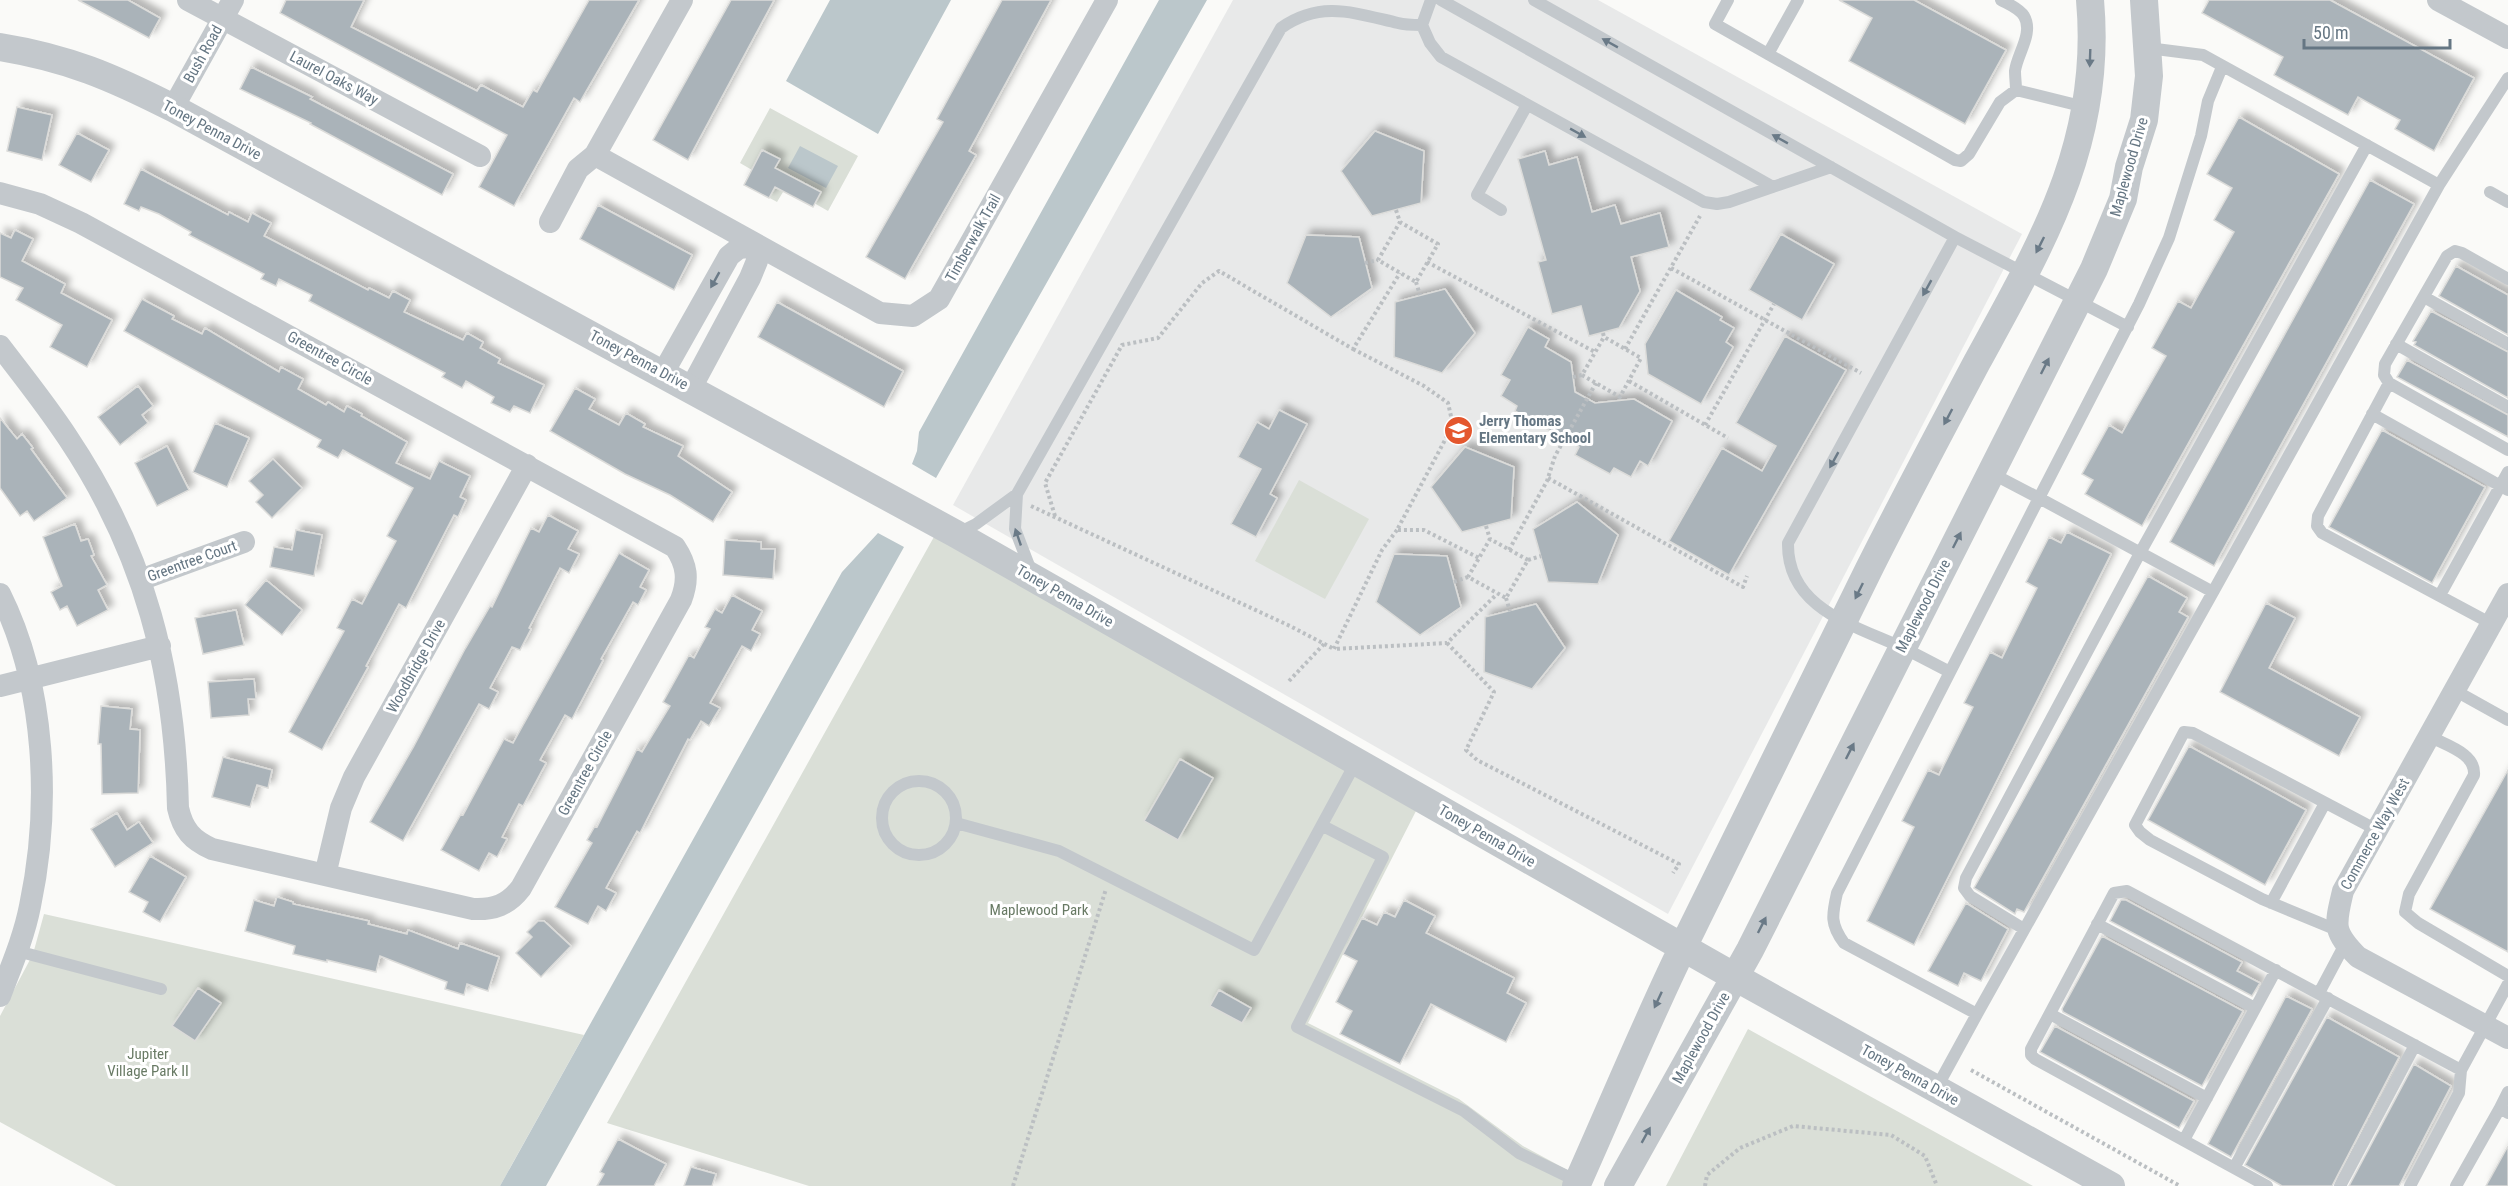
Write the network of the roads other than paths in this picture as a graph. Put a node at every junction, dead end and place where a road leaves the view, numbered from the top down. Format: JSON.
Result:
{"nodes":[{"id":1,"x":188,"y":0,"type":"edge"},
{"id":2,"x":682,"y":0,"type":"edge"},
{"id":3,"x":1107,"y":0,"type":"edge"},
{"id":4,"x":1431,"y":0,"type":"edge"},
{"id":5,"x":1441,"y":0,"type":"edge"},
{"id":6,"x":1534,"y":0,"type":"edge"},
{"id":7,"x":1728,"y":0,"type":"edge"},
{"id":8,"x":1798,"y":0,"type":"edge"},
{"id":9,"x":2001,"y":0,"type":"edge"},
{"id":10,"x":2090,"y":0,"type":"edge"},
{"id":11,"x":2144,"y":0,"type":"edge"},
{"id":12,"x":2438,"y":0,"type":"edge"},
{"id":13,"x":228,"y":9,"type":"edge"},
{"id":14,"x":1422,"y":25,"type":"junction"},
{"id":15,"x":2508,"y":38,"type":"edge"},
{"id":16,"x":0,"y":47,"type":"edge"},
{"id":17,"x":2148,"y":48,"type":"junction"},
{"id":18,"x":1768,"y":54,"type":"junction"},
{"id":19,"x":2222,"y":66,"type":"junction"},
{"id":20,"x":2508,"y":78,"type":"edge"},
{"id":21,"x":2016,"y":90,"type":"junction"},
{"id":22,"x":1527,"y":105,"type":"junction"},
{"id":23,"x":2085,"y":107,"type":"junction"},
{"id":24,"x":173,"y":108,"type":"junction"},
{"id":25,"x":2367,"y":145,"type":"junction"},
{"id":26,"x":596,"y":154,"type":"junction"},
{"id":27,"x":480,"y":156,"type":"dead end"},
{"id":28,"x":1831,"y":167,"type":"junction"},
{"id":29,"x":2439,"y":185,"type":"junction"},
{"id":30,"x":1773,"y":187,"type":"junction"},
{"id":31,"x":2490,"y":192,"type":"dead end"},
{"id":32,"x":0,"y":193,"type":"edge"},
{"id":33,"x":2508,"y":202,"type":"edge"},
{"id":34,"x":1501,"y":210,"type":"dead end"},
{"id":35,"x":550,"y":222,"type":"dead end"},
{"id":36,"x":1955,"y":237,"type":"junction"},
{"id":37,"x":757,"y":246,"type":"junction"},
{"id":38,"x":2026,"y":273,"type":"junction"},
{"id":39,"x":2508,"y":279,"type":"edge"},
{"id":40,"x":2424,"y":297,"type":"junction"},
{"id":41,"x":2079,"y":300,"type":"junction"},
{"id":42,"x":2128,"y":327,"type":"junction"},
{"id":43,"x":2396,"y":344,"type":"junction"},
{"id":44,"x":2508,"y":344,"type":"edge"},
{"id":45,"x":0,"y":346,"type":"edge"},
{"id":46,"x":663,"y":373,"type":"junction"},
{"id":47,"x":2389,"y":383,"type":"junction"},
{"id":48,"x":691,"y":388,"type":"junction"},
{"id":49,"x":2508,"y":407,"type":"edge"},
{"id":50,"x":2372,"y":414,"type":"junction"},
{"id":51,"x":2508,"y":450,"type":"edge"},
{"id":52,"x":527,"y":465,"type":"junction"},
{"id":53,"x":2508,"y":472,"type":"edge"},
{"id":54,"x":1990,"y":473,"type":"junction"},
{"id":55,"x":2504,"y":488,"type":"edge"},
{"id":56,"x":1017,"y":494,"type":"junction"},
{"id":57,"x":2039,"y":498,"type":"junction"},
{"id":58,"x":956,"y":534,"type":"junction"},
{"id":59,"x":244,"y":542,"type":"dead end"},
{"id":60,"x":2140,"y":553,"type":"junction"},
{"id":61,"x":1034,"y":578,"type":"junction"},
{"id":62,"x":141,"y":580,"type":"junction"},
{"id":63,"x":2213,"y":592,"type":"junction"},
{"id":64,"x":0,"y":594,"type":"edge"},
{"id":65,"x":2508,"y":594,"type":"edge"},
{"id":66,"x":2440,"y":595,"type":"junction"},
{"id":67,"x":1843,"y":622,"type":"junction"},
{"id":68,"x":2492,"y":624,"type":"junction"},
{"id":69,"x":160,"y":646,"type":"junction"},
{"id":70,"x":1902,"y":647,"type":"junction"},
{"id":71,"x":1950,"y":672,"type":"junction"},
{"id":72,"x":28,"y":678,"type":"junction"},
{"id":73,"x":0,"y":686,"type":"edge"},
{"id":74,"x":2454,"y":690,"type":"junction"},
{"id":75,"x":2508,"y":720,"type":"edge"},
{"id":76,"x":2429,"y":736,"type":"junction"},
{"id":77,"x":1356,"y":762,"type":"junction"},
{"id":78,"x":2325,"y":803,"type":"junction"},
{"id":79,"x":956,"y":823,"type":"junction"},
{"id":80,"x":1323,"y":826,"type":"junction"},
{"id":81,"x":2377,"y":830,"type":"junction"},
{"id":82,"x":325,"y":875,"type":"junction"},
{"id":83,"x":2271,"y":903,"type":"junction"},
{"id":84,"x":2097,"y":924,"type":"junction"},
{"id":85,"x":2024,"y":929,"type":"junction"},
{"id":86,"x":2341,"y":937,"type":"junction"},
{"id":87,"x":1683,"y":947,"type":"junction"},
{"id":88,"x":17,"y":951,"type":"junction"},
{"id":89,"x":2276,"y":970,"type":"junction"},
{"id":90,"x":2508,"y":976,"type":"edge"},
{"id":91,"x":1735,"y":977,"type":"junction"},
{"id":92,"x":2508,"y":984,"type":"edge"},
{"id":93,"x":161,"y":988,"type":"dead end"},
{"id":94,"x":2323,"y":995,"type":"junction"},
{"id":95,"x":0,"y":996,"type":"edge"},
{"id":96,"x":2255,"y":1008,"type":"junction"},
{"id":97,"x":1977,"y":1014,"type":"junction"},
{"id":98,"x":2050,"y":1014,"type":"junction"},
{"id":99,"x":2486,"y":1026,"type":"junction"},
{"id":100,"x":2508,"y":1038,"type":"edge"},
{"id":101,"x":2415,"y":1045,"type":"junction"},
{"id":102,"x":2461,"y":1070,"type":"junction"},
{"id":103,"x":1936,"y":1089,"type":"junction"},
{"id":104,"x":2508,"y":1092,"type":"edge"},
{"id":105,"x":2207,"y":1098,"type":"junction"},
{"id":106,"x":2504,"y":1111,"type":"edge"},
{"id":107,"x":2184,"y":1140,"type":"junction"},
{"id":108,"x":2234,"y":1168,"type":"junction"},
{"id":109,"x":1580,"y":1185,"type":"edge"},
{"id":110,"x":1618,"y":1186,"type":"edge"},
{"id":111,"x":2111,"y":1186,"type":"edge"},
{"id":112,"x":2267,"y":1186,"type":"edge"},
{"id":113,"x":2340,"y":1186,"type":"edge"},
{"id":114,"x":2410,"y":1186,"type":"edge"},
{"id":115,"x":2456,"y":1186,"type":"edge"}],
"edges":[{"from":1,"to":13,"type":"street","name":"Laurel Oaks Way"},
{"from":2,"to":26,"type":"street"},
{"from":3,"to":37,"type":"street","name":"Timberwalk Trail"},
{"from":4,"to":14,"type":"lane"},
{"from":5,"to":30,"type":"lane"},
{"from":28,"to":6,"type":"lane","one_way":true},
{"from":7,"to":18,"type":"lane"},
{"from":8,"to":18,"type":"lane"},
{"from":9,"to":21,"type":"lane"},
{"from":10,"to":23,"type":"street","one_way":true},
{"from":11,"to":17,"type":"street","name":"Maplewood Drive"},
{"from":12,"to":15,"type":"street"},
{"from":13,"to":24,"type":"street","name":"Bush Road"},
{"from":13,"to":27,"type":"street","name":"Laurel Oaks Way"},
{"from":14,"to":22,"type":"lane"},
{"from":14,"to":56,"type":"lane"},
{"from":16,"to":24,"type":"street","name":"Toney Penna Drive"},
{"from":17,"to":19,"type":"lane"},
{"from":17,"to":41,"type":"street","name":"Maplewood Drive"},
{"from":18,"to":21,"type":"lane"},
{"from":19,"to":25,"type":"lane"},
{"from":19,"to":42,"type":"lane"},
{"from":20,"to":29,"type":"lane"},
{"from":21,"to":23,"type":"lane"},
{"from":22,"to":30,"type":"lane","one_way":true},
{"from":22,"to":34,"type":"lane"},
{"from":23,"to":38,"type":"street","one_way":true},
{"from":24,"to":46,"type":"street","name":"Toney Penna Drive"},
{"from":25,"to":29,"type":"lane"},
{"from":25,"to":60,"type":"lane"},
{"from":26,"to":35,"type":"street"},
{"from":26,"to":37,"type":"street","name":"Timberwalk Trail"},
{"from":28,"to":30,"type":"lane"},
{"from":28,"to":36,"type":"lane"},
{"from":29,"to":63,"type":"lane"},
{"from":31,"to":33,"type":"lane"},
{"from":32,"to":52,"type":"street","name":"Greentree Circle"},
{"from":36,"to":38,"type":"lane"},
{"from":36,"to":67,"type":"lane","one_way":true},
{"from":37,"to":46,"type":"street","one_way":true},
{"from":37,"to":48,"type":"street"},
{"from":38,"to":41,"type":"lane"},
{"from":38,"to":67,"type":"street","one_way":true},
{"from":39,"to":40,"type":"lane"},
{"from":40,"to":43,"type":"lane"},
{"from":40,"to":44,"type":"lane"},
{"from":41,"to":42,"type":"lane"},
{"from":54,"to":41,"type":"street","name":"Maplewood Drive","one_way":true},
{"from":42,"to":57,"type":"lane"},
{"from":43,"to":47,"type":"lane"},
{"from":43,"to":49,"type":"lane"},
{"from":45,"to":62,"type":"street","name":"Greentree Circle"},
{"from":46,"to":48,"type":"street","name":"Toney Penna Drive"},
{"from":47,"to":50,"type":"lane"},
{"from":47,"to":51,"type":"lane"},
{"from":48,"to":58,"type":"street","name":"Toney Penna Drive"},
{"from":50,"to":55,"type":"lane"},
{"from":50,"to":66,"type":"lane"},
{"from":52,"to":82,"type":"street","name":"Woodbridge Drive"},
{"from":52,"to":82,"type":"street","name":"Greentree Circle"},
{"from":53,"to":55,"type":"lane"},
{"from":54,"to":57,"type":"lane"},
{"from":70,"to":54,"type":"street","name":"Maplewood Drive","one_way":true},
{"from":55,"to":66,"type":"lane"},
{"from":56,"to":58,"type":"lane"},
{"from":61,"to":56,"type":"lane","one_way":true},
{"from":57,"to":60,"type":"lane"},
{"from":57,"to":71,"type":"lane"},
{"from":58,"to":61,"type":"street","name":"Toney Penna Drive"},
{"from":59,"to":62,"type":"street","name":"Greentree Court"},
{"from":60,"to":63,"type":"lane"},
{"from":60,"to":85,"type":"lane"},
{"from":61,"to":77,"type":"street","name":"Toney Penna Drive"},
{"from":62,"to":69,"type":"street","name":"Greentree Circle"},
{"from":63,"to":85,"type":"lane"},
{"from":64,"to":72,"type":"street"},
{"from":65,"to":68,"type":"street","name":"Commerce Way West"},
{"from":66,"to":68,"type":"lane"},
{"from":67,"to":70,"type":"lane"},
{"from":67,"to":87,"type":"street"},
{"from":68,"to":74,"type":"street","name":"Commerce Way West"},
{"from":69,"to":72,"type":"street"},
{"from":69,"to":82,"type":"street","name":"Greentree Circle"},
{"from":70,"to":71,"type":"lane"},
{"from":91,"to":70,"type":"street","name":"Maplewood Drive","one_way":true},
{"from":71,"to":97,"type":"lane"},
{"from":72,"to":73,"type":"street"},
{"from":72,"to":88,"type":"street"},
{"from":74,"to":75,"type":"lane"},
{"from":74,"to":76,"type":"street","name":"Commerce Way West"},
{"from":76,"to":81,"type":"street","name":"Commerce Way West"},
{"from":76,"to":90,"type":"lane"},
{"from":77,"to":80,"type":"lane"},
{"from":77,"to":87,"type":"street","name":"Toney Penna Drive"},
{"from":78,"to":81,"type":"lane"},
{"from":78,"to":83,"type":"lane"},
{"from":78,"to":83,"type":"lane"},
{"from":79,"to":79,"type":"lane"},
{"from":79,"to":80,"type":"lane"},
{"from":80,"to":109,"type":"lane"},
{"from":81,"to":86,"type":"street","name":"Commerce Way West"},
{"from":83,"to":86,"type":"lane"},
{"from":84,"to":89,"type":"lane"},
{"from":84,"to":96,"type":"lane"},
{"from":84,"to":98,"type":"lane"},
{"from":85,"to":97,"type":"lane"},
{"from":86,"to":94,"type":"lane"},
{"from":86,"to":99,"type":"street"},
{"from":87,"to":91,"type":"street","name":"Toney Penna Drive"},
{"from":87,"to":109,"type":"street","one_way":true},
{"from":88,"to":93,"type":"lane"},
{"from":88,"to":95,"type":"street"},
{"from":89,"to":94,"type":"lane"},
{"from":89,"to":96,"type":"lane"},
{"from":91,"to":103,"type":"street","name":"Toney Penna Drive"},
{"from":110,"to":91,"type":"street","name":"Maplewood Drive","one_way":true},
{"from":92,"to":99,"type":"lane"},
{"from":94,"to":101,"type":"lane"},
{"from":94,"to":108,"type":"lane"},
{"from":96,"to":105,"type":"lane"},
{"from":97,"to":103,"type":"lane"},
{"from":98,"to":105,"type":"lane"},
{"from":98,"to":107,"type":"lane"},
{"from":99,"to":100,"type":"street"},
{"from":99,"to":102,"type":"lane"},
{"from":101,"to":102,"type":"lane"},
{"from":101,"to":113,"type":"lane"},
{"from":102,"to":114,"type":"lane"},
{"from":103,"to":111,"type":"street","name":"Toney Penna Drive"},
{"from":104,"to":106,"type":"lane"},
{"from":105,"to":107,"type":"lane"},
{"from":106,"to":115,"type":"lane"},
{"from":107,"to":108,"type":"lane"},
{"from":108,"to":112,"type":"lane"}]}
